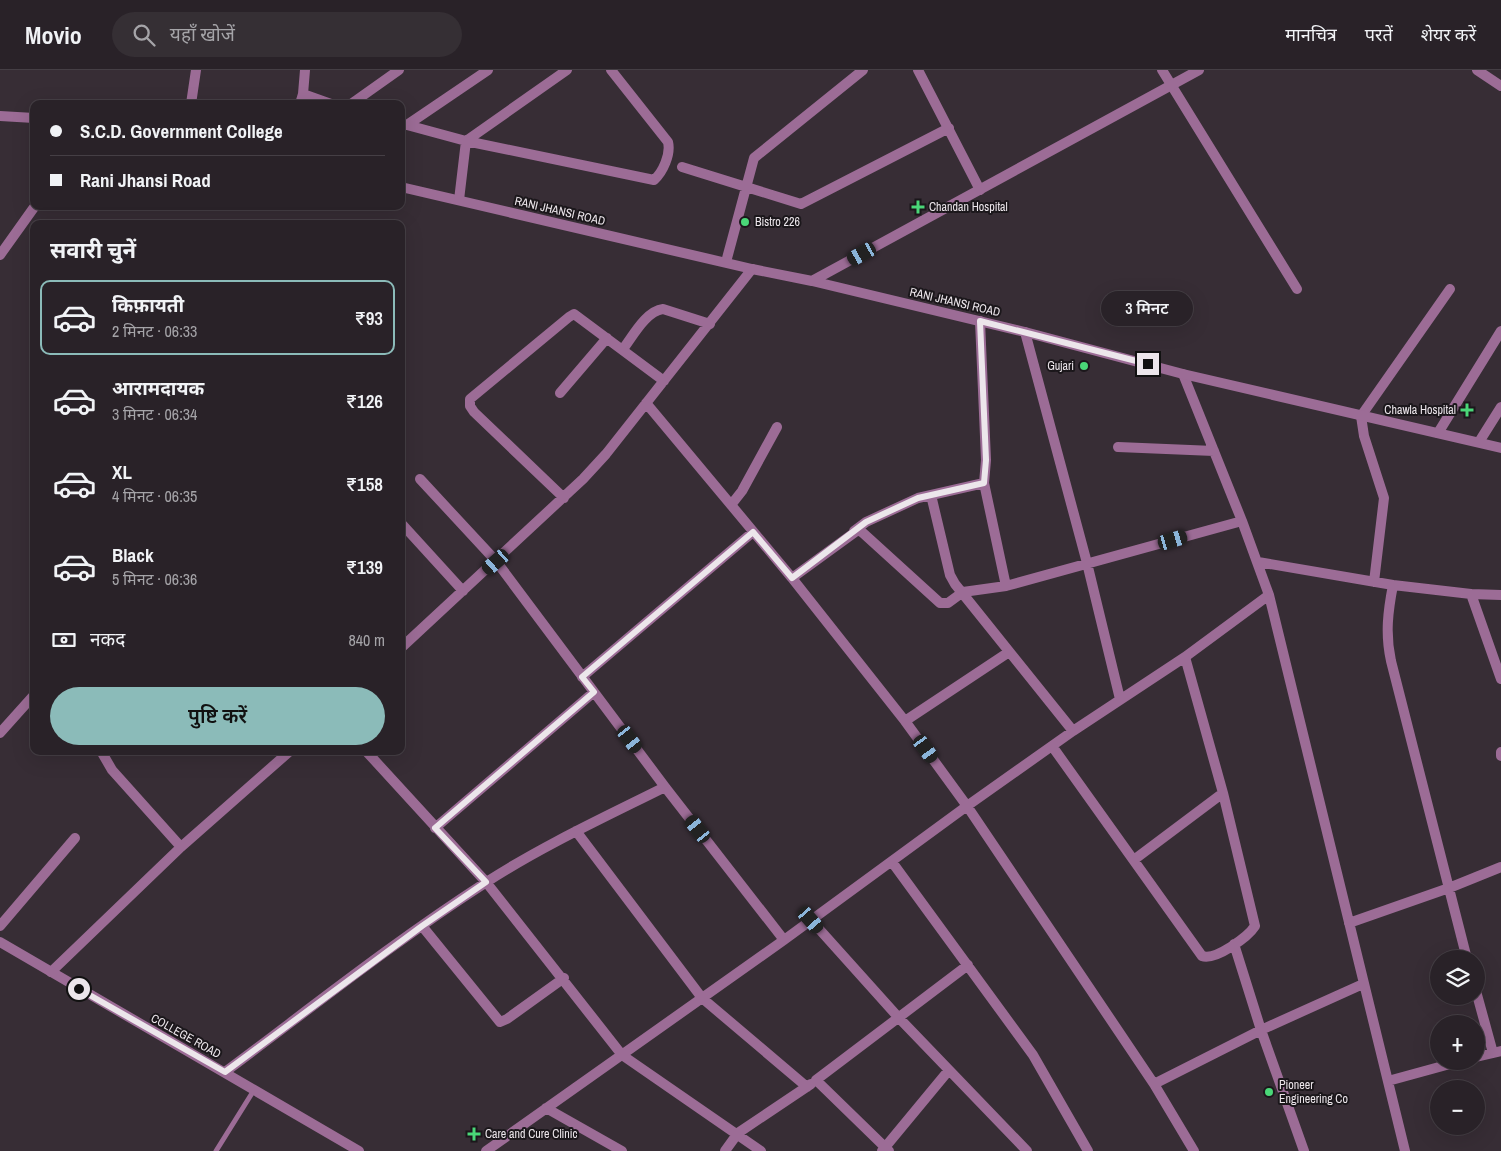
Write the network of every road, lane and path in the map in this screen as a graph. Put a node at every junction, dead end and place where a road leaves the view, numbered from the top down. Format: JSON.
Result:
{"nodes":[{"id":1,"x":196,"y":70,"type":"edge"},
{"id":2,"x":305,"y":70,"type":"edge"},
{"id":3,"x":399,"y":70,"type":"edge"},
{"id":4,"x":488,"y":70,"type":"edge"},
{"id":5,"x":567,"y":70,"type":"edge"},
{"id":6,"x":610,"y":70,"type":"edge"},
{"id":7,"x":863,"y":70,"type":"edge"},
{"id":8,"x":918,"y":70,"type":"edge"},
{"id":9,"x":1162,"y":70,"type":"edge"},
{"id":10,"x":1199,"y":70,"type":"edge"},
{"id":11,"x":1477,"y":70,"type":"edge"},
{"id":12,"x":1172,"y":84,"type":"junction"},
{"id":13,"x":1501,"y":86,"type":"edge"},
{"id":14,"x":302,"y":99,"type":"edge"},
{"id":15,"x":192,"y":100,"type":"edge"},
{"id":16,"x":357,"y":100,"type":"edge"},
{"id":17,"x":0,"y":116,"type":"edge"},
{"id":18,"x":30,"y":118,"type":"edge"},
{"id":19,"x":949,"y":128,"type":"junction"},
{"id":20,"x":466,"y":141,"type":"junction"},
{"id":21,"x":682,"y":167,"type":"dead end"},
{"id":22,"x":746,"y":187,"type":"junction"},
{"id":23,"x":405,"y":188,"type":"edge"},
{"id":24,"x":980,"y":190,"type":"junction"},
{"id":25,"x":459,"y":200,"type":"junction"},
{"id":26,"x":32,"y":210,"type":"edge"},
{"id":27,"x":0,"y":254,"type":"edge"},
{"id":28,"x":726,"y":262,"type":"junction"},
{"id":29,"x":752,"y":270,"type":"junction"},
{"id":30,"x":812,"y":281,"type":"junction"},
{"id":31,"x":1298,"y":289,"type":"dead end"},
{"id":32,"x":1450,"y":289,"type":"dead end"},
{"id":33,"x":980,"y":321,"type":"junction"},
{"id":34,"x":710,"y":324,"type":"junction"},
{"id":35,"x":1501,"y":331,"type":"edge"},
{"id":36,"x":1025,"y":332,"type":"junction"},
{"id":37,"x":607,"y":338,"type":"junction"},
{"id":38,"x":623,"y":349,"type":"junction"},
{"id":39,"x":1183,"y":374,"type":"junction"},
{"id":40,"x":664,"y":381,"type":"junction"},
{"id":41,"x":560,"y":393,"type":"dead end"},
{"id":42,"x":646,"y":402,"type":"junction"},
{"id":43,"x":1501,"y":407,"type":"edge"},
{"id":44,"x":1361,"y":416,"type":"junction"},
{"id":45,"x":777,"y":427,"type":"dead end"},
{"id":46,"x":1438,"y":433,"type":"junction"},
{"id":47,"x":1478,"y":442,"type":"junction"},
{"id":48,"x":1118,"y":447,"type":"dead end"},
{"id":49,"x":1501,"y":448,"type":"edge"},
{"id":50,"x":1214,"y":451,"type":"junction"},
{"id":51,"x":420,"y":480,"type":"dead end"},
{"id":52,"x":984,"y":483,"type":"junction"},
{"id":53,"x":931,"y":495,"type":"junction"},
{"id":54,"x":564,"y":498,"type":"junction"},
{"id":55,"x":731,"y":505,"type":"junction"},
{"id":56,"x":1242,"y":520,"type":"junction"},
{"id":57,"x":405,"y":527,"type":"edge"},
{"id":58,"x":854,"y":531,"type":"junction"},
{"id":59,"x":753,"y":532,"type":"junction"},
{"id":60,"x":496,"y":562,"type":"junction"},
{"id":61,"x":1258,"y":562,"type":"junction"},
{"id":62,"x":1087,"y":563,"type":"junction"},
{"id":63,"x":792,"y":578,"type":"junction"},
{"id":64,"x":1374,"y":582,"type":"junction"},
{"id":65,"x":1393,"y":585,"type":"junction"},
{"id":66,"x":1006,"y":586,"type":"junction"},
{"id":67,"x":463,"y":591,"type":"junction"},
{"id":68,"x":963,"y":592,"type":"junction"},
{"id":69,"x":1470,"y":594,"type":"junction"},
{"id":70,"x":1269,"y":595,"type":"junction"},
{"id":71,"x":1501,"y":595,"type":"edge"},
{"id":72,"x":405,"y":644,"type":"edge"},
{"id":73,"x":1009,"y":652,"type":"junction"},
{"id":74,"x":1185,"y":657,"type":"junction"},
{"id":75,"x":582,"y":677,"type":"junction"},
{"id":76,"x":1501,"y":678,"type":"edge"},
{"id":77,"x":594,"y":692,"type":"junction"},
{"id":78,"x":30,"y":699,"type":"edge"},
{"id":79,"x":1120,"y":699,"type":"junction"},
{"id":80,"x":905,"y":721,"type":"junction"},
{"id":81,"x":1073,"y":731,"type":"junction"},
{"id":82,"x":0,"y":733,"type":"edge"},
{"id":83,"x":1052,"y":746,"type":"junction"},
{"id":84,"x":1501,"y":752,"type":"edge"},
{"id":85,"x":103,"y":755,"type":"edge"},
{"id":86,"x":286,"y":755,"type":"edge"},
{"id":87,"x":370,"y":755,"type":"edge"},
{"id":88,"x":1501,"y":756,"type":"edge"},
{"id":89,"x":665,"y":787,"type":"junction"},
{"id":90,"x":1223,"y":793,"type":"junction"},
{"id":91,"x":967,"y":806,"type":"junction"},
{"id":92,"x":435,"y":828,"type":"junction"},
{"id":93,"x":576,"y":832,"type":"junction"},
{"id":94,"x":75,"y":838,"type":"dead end"},
{"id":95,"x":182,"y":847,"type":"junction"},
{"id":96,"x":1135,"y":859,"type":"junction"},
{"id":97,"x":892,"y":862,"type":"junction"},
{"id":98,"x":1501,"y":867,"type":"edge"},
{"id":99,"x":486,"y":882,"type":"junction"},
{"id":100,"x":1449,"y":888,"type":"junction"},
{"id":101,"x":811,"y":920,"type":"junction"},
{"id":102,"x":1349,"y":923,"type":"junction"},
{"id":103,"x":0,"y":926,"type":"edge"},
{"id":104,"x":422,"y":926,"type":"junction"},
{"id":105,"x":784,"y":940,"type":"junction"},
{"id":106,"x":0,"y":942,"type":"edge"},
{"id":107,"x":1234,"y":944,"type":"junction"},
{"id":108,"x":1466,"y":950,"type":"edge"},
{"id":109,"x":968,"y":965,"type":"junction"},
{"id":110,"x":51,"y":972,"type":"junction"},
{"id":111,"x":564,"y":978,"type":"junction"},
{"id":112,"x":1363,"y":984,"type":"junction"},
{"id":113,"x":702,"y":998,"type":"junction"},
{"id":114,"x":1481,"y":1005,"type":"edge"},
{"id":115,"x":899,"y":1018,"type":"junction"},
{"id":116,"x":1261,"y":1030,"type":"junction"},
{"id":117,"x":1497,"y":1052,"type":"edge"},
{"id":118,"x":622,"y":1055,"type":"junction"},
{"id":119,"x":1430,"y":1069,"type":"edge"},
{"id":120,"x":949,"y":1070,"type":"junction"},
{"id":121,"x":225,"y":1072,"type":"junction"},
{"id":122,"x":816,"y":1080,"type":"junction"},
{"id":123,"x":1388,"y":1081,"type":"junction"},
{"id":124,"x":1154,"y":1084,"type":"junction"},
{"id":125,"x":807,"y":1087,"type":"junction"},
{"id":126,"x":254,"y":1090,"type":"junction"},
{"id":127,"x":546,"y":1108,"type":"junction"},
{"id":128,"x":738,"y":1133,"type":"junction"},
{"id":129,"x":885,"y":1150,"type":"edge"},
{"id":130,"x":216,"y":1151,"type":"edge"},
{"id":131,"x":359,"y":1151,"type":"edge"},
{"id":132,"x":486,"y":1151,"type":"edge"},
{"id":133,"x":622,"y":1151,"type":"edge"},
{"id":134,"x":726,"y":1151,"type":"edge"},
{"id":135,"x":761,"y":1151,"type":"edge"},
{"id":136,"x":1027,"y":1151,"type":"edge"},
{"id":137,"x":1088,"y":1151,"type":"edge"},
{"id":138,"x":1194,"y":1151,"type":"edge"},
{"id":139,"x":1304,"y":1151,"type":"edge"},
{"id":140,"x":1406,"y":1151,"type":"edge"}],
"edges":[{"from":1,"to":15,"type":"street"},
{"from":2,"to":14,"type":"street"},
{"from":3,"to":16,"type":"street"},
{"from":4,"to":20,"type":"street"},
{"from":5,"to":20,"type":"street"},
{"from":6,"to":20,"type":"street"},
{"from":7,"to":22,"type":"street"},
{"from":8,"to":19,"type":"street"},
{"from":9,"to":12,"type":"street"},
{"from":10,"to":12,"type":"street"},
{"from":11,"to":13,"type":"street"},
{"from":12,"to":24,"type":"street"},
{"from":12,"to":31,"type":"street"},
{"from":17,"to":18,"type":"street"},
{"from":19,"to":22,"type":"street"},
{"from":19,"to":24,"type":"street"},
{"from":20,"to":25,"type":"street"},
{"from":21,"to":22,"type":"street"},
{"from":22,"to":28,"type":"street"},
{"from":23,"to":25,"type":"street","name":"RANI JHANSI ROAD"},
{"from":24,"to":30,"type":"street"},
{"from":25,"to":28,"type":"street","name":"RANI JHANSI ROAD"},
{"from":26,"to":27,"type":"street"},
{"from":28,"to":29,"type":"street","name":"RANI JHANSI ROAD"},
{"from":29,"to":30,"type":"street","name":"RANI JHANSI ROAD"},
{"from":29,"to":34,"type":"street"},
{"from":30,"to":33,"type":"street","name":"RANI JHANSI ROAD"},
{"from":32,"to":44,"type":"street"},
{"from":33,"to":36,"type":"street","name":"RANI JHANSI ROAD"},
{"from":33,"to":52,"type":"street"},
{"from":34,"to":38,"type":"street"},
{"from":34,"to":40,"type":"street"},
{"from":35,"to":46,"type":"street"},
{"from":36,"to":39,"type":"street","name":"RANI JHANSI ROAD"},
{"from":36,"to":62,"type":"street"},
{"from":37,"to":38,"type":"street"},
{"from":37,"to":41,"type":"street"},
{"from":37,"to":54,"type":"street"},
{"from":38,"to":40,"type":"street"},
{"from":39,"to":44,"type":"street","name":"RANI JHANSI ROAD"},
{"from":39,"to":50,"type":"street"},
{"from":40,"to":42,"type":"street"},
{"from":42,"to":54,"type":"street"},
{"from":42,"to":55,"type":"street"},
{"from":43,"to":47,"type":"street"},
{"from":44,"to":46,"type":"street","name":"RANI JHANSI ROAD"},
{"from":44,"to":64,"type":"street"},
{"from":45,"to":55,"type":"street"},
{"from":46,"to":47,"type":"street","name":"RANI JHANSI ROAD"},
{"from":47,"to":49,"type":"street","name":"RANI JHANSI ROAD"},
{"from":48,"to":50,"type":"street"},
{"from":50,"to":56,"type":"street"},
{"from":51,"to":60,"type":"street"},
{"from":52,"to":53,"type":"street"},
{"from":52,"to":66,"type":"street"},
{"from":53,"to":58,"type":"street"},
{"from":53,"to":68,"type":"street"},
{"from":54,"to":60,"type":"street"},
{"from":55,"to":59,"type":"street"},
{"from":56,"to":61,"type":"street"},
{"from":56,"to":62,"type":"street"},
{"from":57,"to":67,"type":"street"},
{"from":58,"to":63,"type":"street"},
{"from":58,"to":68,"type":"street"},
{"from":59,"to":63,"type":"street"},
{"from":59,"to":75,"type":"street"},
{"from":60,"to":67,"type":"street"},
{"from":60,"to":75,"type":"street"},
{"from":61,"to":64,"type":"street"},
{"from":61,"to":70,"type":"street"},
{"from":62,"to":66,"type":"street"},
{"from":62,"to":79,"type":"street"},
{"from":63,"to":80,"type":"street"},
{"from":64,"to":65,"type":"street"},
{"from":65,"to":69,"type":"street"},
{"from":65,"to":100,"type":"street"},
{"from":66,"to":68,"type":"street"},
{"from":67,"to":72,"type":"street"},
{"from":68,"to":73,"type":"street"},
{"from":69,"to":71,"type":"street"},
{"from":69,"to":76,"type":"street"},
{"from":70,"to":74,"type":"street"},
{"from":70,"to":102,"type":"street"},
{"from":73,"to":80,"type":"street"},
{"from":73,"to":81,"type":"street"},
{"from":74,"to":79,"type":"street"},
{"from":74,"to":90,"type":"street"},
{"from":75,"to":77,"type":"street"},
{"from":77,"to":89,"type":"street"},
{"from":77,"to":92,"type":"street"},
{"from":78,"to":82,"type":"street"},
{"from":79,"to":81,"type":"street"},
{"from":80,"to":91,"type":"street"},
{"from":81,"to":83,"type":"street"},
{"from":83,"to":91,"type":"street"},
{"from":83,"to":96,"type":"street"},
{"from":84,"to":88,"type":"street"},
{"from":85,"to":95,"type":"street"},
{"from":86,"to":95,"type":"street"},
{"from":87,"to":92,"type":"street"},
{"from":89,"to":93,"type":"street"},
{"from":89,"to":105,"type":"street"},
{"from":90,"to":96,"type":"street"},
{"from":90,"to":107,"type":"street"},
{"from":91,"to":97,"type":"street"},
{"from":91,"to":124,"type":"street"},
{"from":92,"to":99,"type":"street"},
{"from":93,"to":99,"type":"street"},
{"from":93,"to":113,"type":"street"},
{"from":94,"to":103,"type":"street"},
{"from":95,"to":110,"type":"street"},
{"from":96,"to":107,"type":"street"},
{"from":97,"to":101,"type":"street"},
{"from":97,"to":109,"type":"street"},
{"from":98,"to":100,"type":"street"},
{"from":99,"to":104,"type":"street"},
{"from":99,"to":111,"type":"street"},
{"from":100,"to":102,"type":"street"},
{"from":100,"to":108,"type":"street"},
{"from":101,"to":105,"type":"street"},
{"from":101,"to":115,"type":"street"},
{"from":102,"to":112,"type":"street"},
{"from":104,"to":111,"type":"street"},
{"from":104,"to":121,"type":"street"},
{"from":105,"to":113,"type":"street"},
{"from":106,"to":110,"type":"street","name":"COLLEGE ROAD"},
{"from":107,"to":116,"type":"street"},
{"from":109,"to":115,"type":"street"},
{"from":109,"to":137,"type":"street"},
{"from":110,"to":121,"type":"street","name":"COLLEGE ROAD"},
{"from":111,"to":118,"type":"street"},
{"from":112,"to":116,"type":"street"},
{"from":112,"to":123,"type":"street"},
{"from":113,"to":118,"type":"street"},
{"from":113,"to":125,"type":"street"},
{"from":114,"to":117,"type":"street"},
{"from":115,"to":120,"type":"street"},
{"from":115,"to":122,"type":"street"},
{"from":116,"to":124,"type":"street"},
{"from":116,"to":139,"type":"street"},
{"from":118,"to":127,"type":"street"},
{"from":118,"to":128,"type":"street"},
{"from":119,"to":123,"type":"street"},
{"from":120,"to":129,"type":"street"},
{"from":120,"to":136,"type":"street"},
{"from":121,"to":126,"type":"street","name":"COLLEGE ROAD"},
{"from":122,"to":125,"type":"street"},
{"from":122,"to":129,"type":"street"},
{"from":123,"to":140,"type":"street"},
{"from":124,"to":138,"type":"street"},
{"from":125,"to":128,"type":"street"},
{"from":126,"to":130,"type":"lane"},
{"from":126,"to":131,"type":"street","name":"COLLEGE ROAD"},
{"from":127,"to":132,"type":"street"},
{"from":127,"to":133,"type":"street"},
{"from":128,"to":134,"type":"street"},
{"from":128,"to":135,"type":"street"}]}
